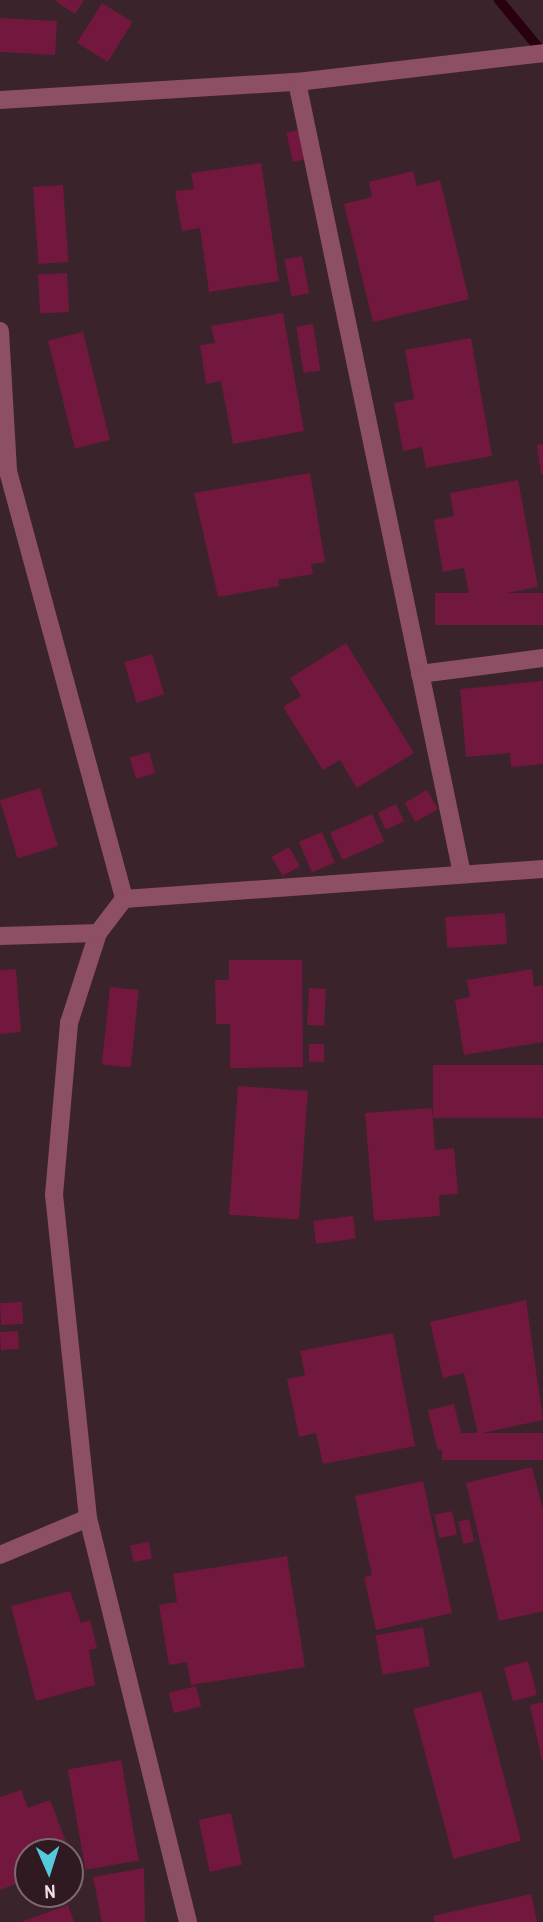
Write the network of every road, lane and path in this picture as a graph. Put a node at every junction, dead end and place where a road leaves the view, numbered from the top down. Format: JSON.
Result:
{"nodes":[{"id":1,"x":543,"y":53,"type":"edge"},
{"id":2,"x":297,"y":82,"type":"junction"},
{"id":3,"x":0,"y":100,"type":"edge"},
{"id":4,"x":0,"y":331,"type":"edge"},
{"id":5,"x":4,"y":471,"type":"edge"},
{"id":6,"x":543,"y":658,"type":"edge"},
{"id":7,"x":420,"y":674,"type":"junction"},
{"id":8,"x":543,"y":869,"type":"edge"},
{"id":9,"x":462,"y":874,"type":"junction"},
{"id":10,"x":124,"y":900,"type":"junction"},
{"id":11,"x":98,"y":933,"type":"junction"},
{"id":12,"x":0,"y":936,"type":"edge"},
{"id":13,"x":88,"y":1518,"type":"junction"},
{"id":14,"x":0,"y":1555,"type":"edge"},
{"id":15,"x":188,"y":1922,"type":"edge"}],
"edges":[{"from":1,"to":2,"type":"street"},
{"from":2,"to":3,"type":"street"},
{"from":2,"to":7,"type":"street"},
{"from":4,"to":5,"type":"street"},
{"from":5,"to":10,"type":"street"},
{"from":6,"to":7,"type":"street"},
{"from":7,"to":9,"type":"street"},
{"from":8,"to":9,"type":"street"},
{"from":9,"to":10,"type":"street"},
{"from":10,"to":11,"type":"street"},
{"from":11,"to":12,"type":"street"},
{"from":11,"to":13,"type":"street"},
{"from":13,"to":14,"type":"street"},
{"from":13,"to":15,"type":"street"}]}
